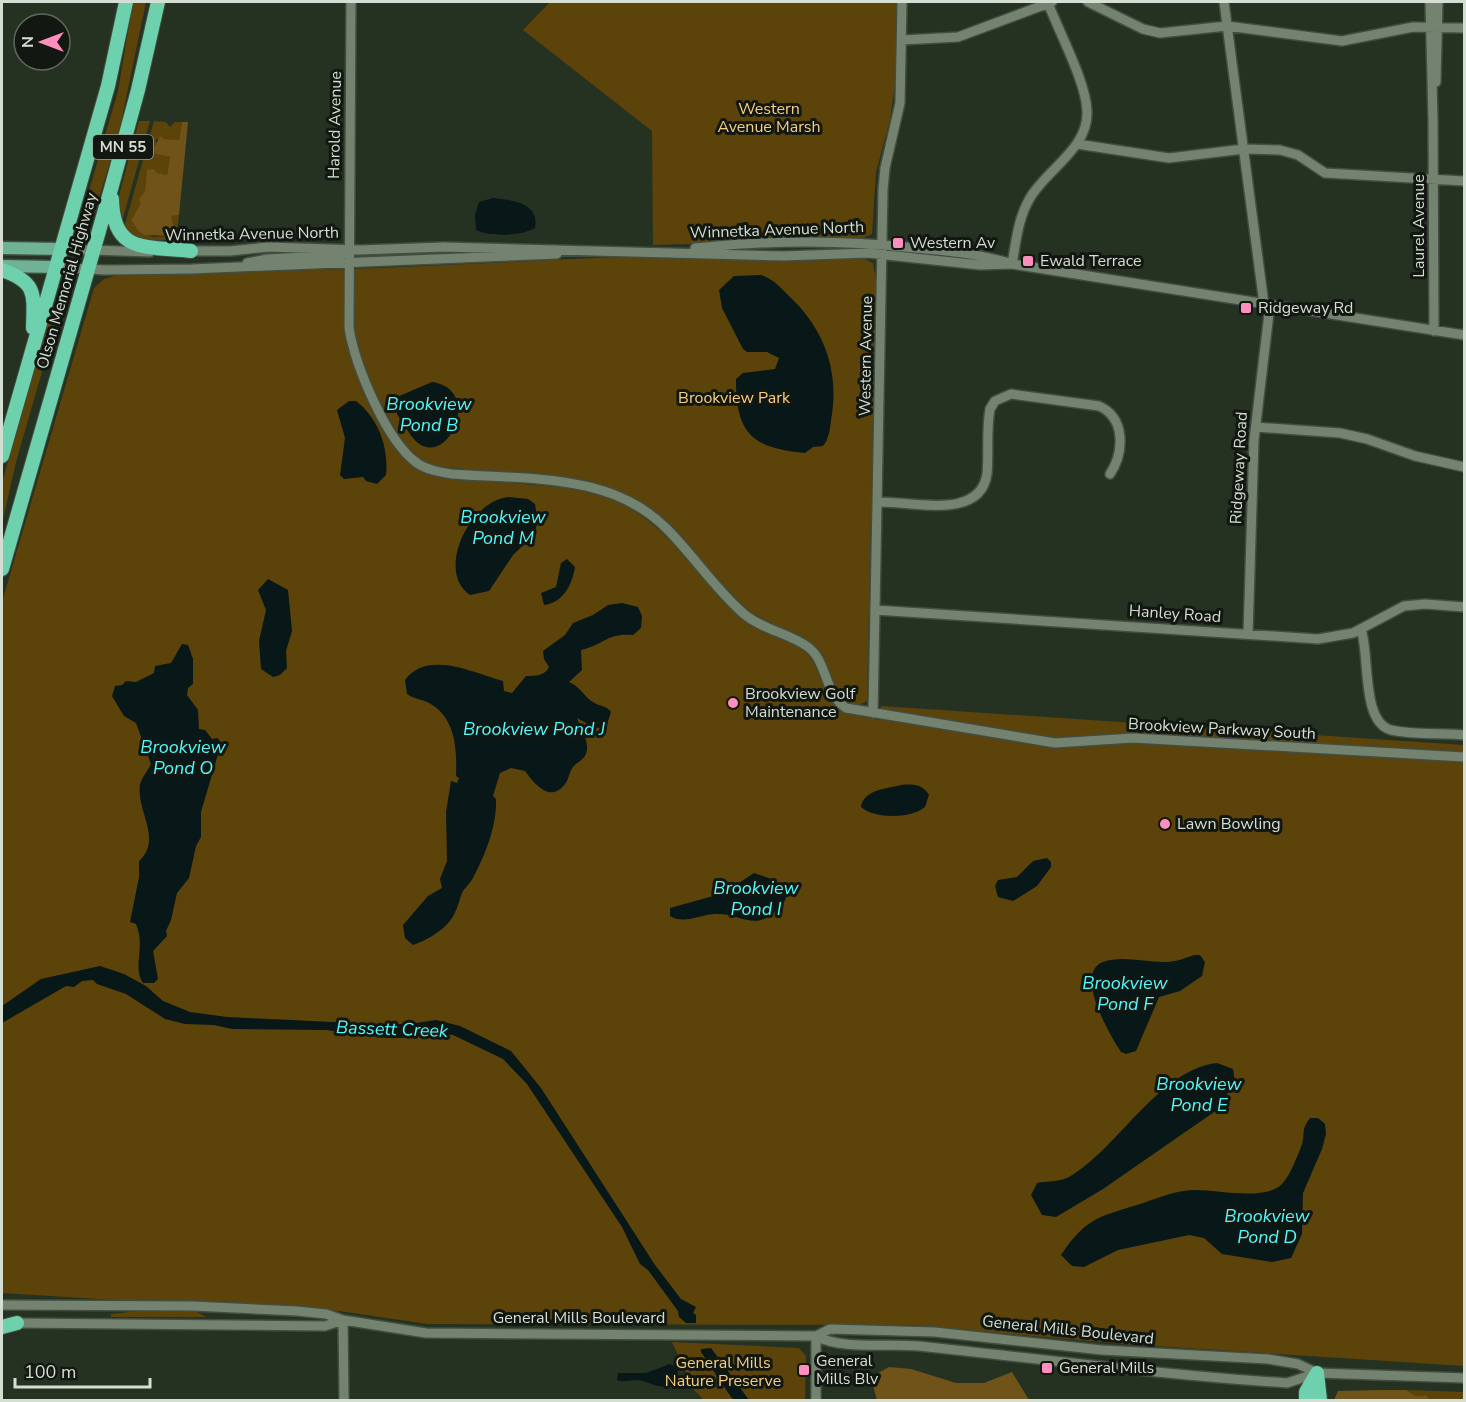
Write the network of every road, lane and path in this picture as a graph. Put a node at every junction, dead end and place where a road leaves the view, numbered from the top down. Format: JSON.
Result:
{"nodes":[{"id":1,"x":126,"y":2,"type":"edge"},
{"id":2,"x":158,"y":2,"type":"edge"},
{"id":3,"x":351,"y":2,"type":"edge"},
{"id":4,"x":903,"y":2,"type":"edge"},
{"id":5,"x":1051,"y":2,"type":"edge"},
{"id":6,"x":1088,"y":2,"type":"edge"},
{"id":7,"x":1224,"y":2,"type":"edge"},
{"id":8,"x":1430,"y":2,"type":"edge"},
{"id":9,"x":1438,"y":2,"type":"edge"},
{"id":10,"x":1227,"y":26,"type":"junction"},
{"id":11,"x":1434,"y":26,"type":"junction"},
{"id":12,"x":1464,"y":28,"type":"edge"},
{"id":13,"x":902,"y":40,"type":"junction"},
{"id":14,"x":1077,"y":144,"type":"junction"},
{"id":15,"x":1244,"y":150,"type":"junction"},
{"id":16,"x":1434,"y":178,"type":"junction"},
{"id":17,"x":1464,"y":181,"type":"edge"},
{"id":18,"x":111,"y":189,"type":"junction"},
{"id":19,"x":884,"y":243,"type":"junction"},
{"id":20,"x":2,"y":248,"type":"edge"},
{"id":21,"x":61,"y":249,"type":"junction"},
{"id":22,"x":349,"y":249,"type":"junction"},
{"id":23,"x":93,"y":251,"type":"junction"},
{"id":24,"x":190,"y":251,"type":"junction"},
{"id":25,"x":672,"y":251,"type":"junction"},
{"id":26,"x":574,"y":252,"type":"junction"},
{"id":27,"x":883,"y":255,"type":"junction"},
{"id":28,"x":348,"y":263,"type":"junction"},
{"id":29,"x":1012,"y":264,"type":"junction"},
{"id":30,"x":56,"y":267,"type":"junction"},
{"id":31,"x":2,"y":268,"type":"edge"},
{"id":32,"x":232,"y":268,"type":"junction"},
{"id":33,"x":88,"y":269,"type":"junction"},
{"id":34,"x":1267,"y":304,"type":"junction"},
{"id":35,"x":1434,"y":330,"type":"junction"},
{"id":36,"x":1464,"y":335,"type":"edge"},
{"id":37,"x":33,"y":346,"type":"junction"},
{"id":38,"x":1256,"y":427,"type":"junction"},
{"id":39,"x":2,"y":456,"type":"edge"},
{"id":40,"x":1464,"y":467,"type":"edge"},
{"id":41,"x":1110,"y":474,"type":"dead end"},
{"id":42,"x":878,"y":502,"type":"junction"},
{"id":43,"x":2,"y":569,"type":"edge"},
{"id":44,"x":1464,"y":607,"type":"edge"},
{"id":45,"x":875,"y":610,"type":"junction"},
{"id":46,"x":1361,"y":629,"type":"junction"},
{"id":47,"x":1248,"y":634,"type":"junction"},
{"id":48,"x":873,"y":713,"type":"junction"},
{"id":49,"x":1464,"y":735,"type":"edge"},
{"id":50,"x":1464,"y":757,"type":"edge"},
{"id":51,"x":2,"y":1305,"type":"edge"},
{"id":52,"x":344,"y":1320,"type":"junction"},
{"id":53,"x":16,"y":1323,"type":"joint"},
{"id":54,"x":2,"y":1325,"type":"edge"},
{"id":55,"x":816,"y":1336,"type":"junction"},
{"id":56,"x":1317,"y":1373,"type":"junction"},
{"id":57,"x":1464,"y":1378,"type":"edge"},
{"id":58,"x":344,"y":1401,"type":"edge"},
{"id":59,"x":816,"y":1401,"type":"edge"},
{"id":60,"x":1306,"y":1401,"type":"edge"},
{"id":61,"x":1320,"y":1401,"type":"edge"}],
"edges":[{"from":1,"to":21,"type":"highway","name":"Olson Memorial Highway","number":"MN 55"},
{"from":2,"to":18,"type":"highway","name":"Olson Memorial Highway","number":"MN 55"},
{"from":3,"to":22,"type":"street","name":"Harold Avenue"},
{"from":4,"to":13,"type":"street","name":"Western Avenue"},
{"from":5,"to":13,"type":"street"},
{"from":5,"to":14,"type":"street"},
{"from":6,"to":10,"type":"street"},
{"from":7,"to":10,"type":"street","name":"Ridgeway Road"},
{"from":8,"to":11,"type":"street","name":"Laurel Avenue"},
{"from":9,"to":11,"type":"street","name":"Laurel Avenue"},
{"from":10,"to":11,"type":"street"},
{"from":10,"to":15,"type":"street","name":"Ridgeway Road"},
{"from":11,"to":12,"type":"street"},
{"from":11,"to":16,"type":"street","name":"Laurel Avenue"},
{"from":13,"to":19,"type":"street","name":"Western Avenue"},
{"from":14,"to":15,"type":"street"},
{"from":14,"to":29,"type":"street"},
{"from":15,"to":16,"type":"street"},
{"from":15,"to":34,"type":"street","name":"Ridgeway Road"},
{"from":16,"to":17,"type":"street"},
{"from":16,"to":35,"type":"street","name":"Laurel Avenue"},
{"from":18,"to":23,"type":"highway","name":"Olson Memorial Highway","number":"MN 55"},
{"from":18,"to":24,"type":"highway"},
{"from":19,"to":25,"type":"street","name":"Winnetka Avenue North"},
{"from":19,"to":27,"type":"street","name":"Western Avenue"},
{"from":19,"to":29,"type":"street","name":"Winnetka Avenue North"},
{"from":20,"to":21,"type":"main road","name":"Winnetka Avenue North"},
{"from":21,"to":23,"type":"street","name":"Winnetka Avenue North"},
{"from":21,"to":30,"type":"highway","name":"Olson Memorial Highway","number":"MN 55"},
{"from":22,"to":24,"type":"street","name":"Winnetka Avenue North"},
{"from":22,"to":26,"type":"street","name":"Winnetka Avenue North"},
{"from":22,"to":28,"type":"street","name":"Harold Avenue"},
{"from":22,"to":32,"type":"street"},
{"from":23,"to":24,"type":"street","name":"Winnetka Avenue North"},
{"from":23,"to":33,"type":"highway","name":"Olson Memorial Highway","number":"MN 55"},
{"from":25,"to":26,"type":"street","name":"Winnetka Avenue North"},
{"from":25,"to":27,"type":"street","name":"Winnetka Avenue North"},
{"from":26,"to":28,"type":"street","name":"Winnetka Avenue North"},
{"from":27,"to":29,"type":"street","name":"Winnetka Avenue North"},
{"from":27,"to":42,"type":"street","name":"Western Avenue"},
{"from":28,"to":32,"type":"street","name":"Winnetka Avenue North"},
{"from":28,"to":48,"type":"street","name":"Brookview Parkway South"},
{"from":29,"to":34,"type":"street"},
{"from":30,"to":31,"type":"main road","name":"Winnetka Avenue North"},
{"from":30,"to":33,"type":"street","name":"Winnetka Avenue North"},
{"from":30,"to":37,"type":"highway","name":"Olson Memorial Highway","number":"MN 55"},
{"from":31,"to":37,"type":"highway"},
{"from":32,"to":33,"type":"street","name":"Winnetka Avenue North"},
{"from":33,"to":43,"type":"highway","name":"Olson Memorial Highway","number":"MN 55"},
{"from":34,"to":35,"type":"street"},
{"from":34,"to":38,"type":"street","name":"Ridgeway Road"},
{"from":35,"to":36,"type":"street"},
{"from":37,"to":39,"type":"highway","name":"Olson Memorial Highway","number":"MN 55"},
{"from":38,"to":40,"type":"street"},
{"from":38,"to":47,"type":"street","name":"Ridgeway Road"},
{"from":41,"to":42,"type":"street"},
{"from":42,"to":45,"type":"street","name":"Western Avenue"},
{"from":44,"to":46,"type":"street","name":"Hanley Road"},
{"from":45,"to":47,"type":"street","name":"Hanley Road"},
{"from":45,"to":48,"type":"street","name":"Western Avenue"},
{"from":46,"to":47,"type":"street","name":"Hanley Road"},
{"from":46,"to":49,"type":"street"},
{"from":48,"to":50,"type":"street","name":"Brookview Parkway South"},
{"from":51,"to":52,"type":"street","name":"General Mills Boulevard"},
{"from":52,"to":53,"type":"street","name":"General Mills Boulevard"},
{"from":52,"to":55,"type":"street","name":"General Mills Boulevard"},
{"from":52,"to":58,"type":"street"},
{"from":53,"to":54,"type":"highway"},
{"from":55,"to":56,"type":"street","name":"General Mills Boulevard"},
{"from":55,"to":56,"type":"street","name":"General Mills Boulevard"},
{"from":55,"to":59,"type":"street"},
{"from":56,"to":57,"type":"street","name":"General Mills Boulevard"},
{"from":56,"to":60,"type":"highway"},
{"from":56,"to":61,"type":"highway"}]}
